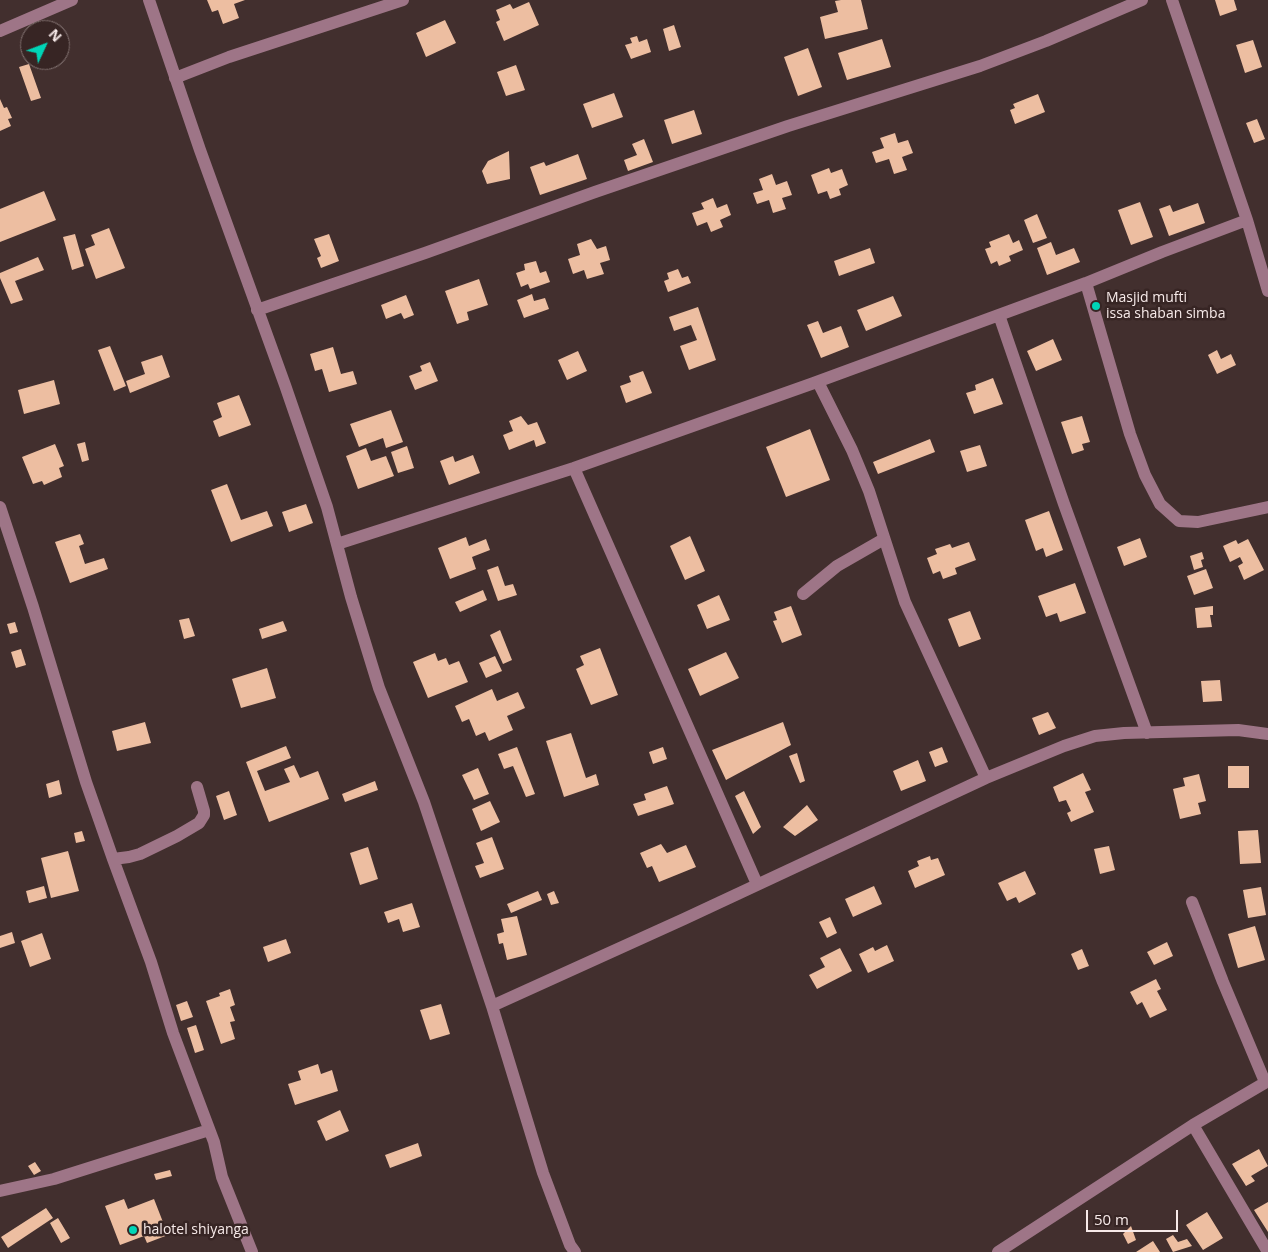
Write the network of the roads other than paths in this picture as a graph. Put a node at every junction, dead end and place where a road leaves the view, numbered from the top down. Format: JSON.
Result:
{"nodes":[{"id":1,"x":72,"y":0,"type":"edge"},
{"id":2,"x":149,"y":0,"type":"edge"},
{"id":3,"x":404,"y":0,"type":"edge"},
{"id":4,"x":1142,"y":0,"type":"edge"},
{"id":5,"x":1172,"y":0,"type":"edge"},
{"id":6,"x":0,"y":31,"type":"edge"},
{"id":7,"x":175,"y":78,"type":"junction"},
{"id":8,"x":1247,"y":220,"type":"junction"},
{"id":9,"x":1086,"y":283,"type":"junction"},
{"id":10,"x":1268,"y":291,"type":"edge"},
{"id":11,"x":257,"y":310,"type":"junction"},
{"id":12,"x":999,"y":315,"type":"junction"},
{"id":13,"x":818,"y":382,"type":"junction"},
{"id":14,"x":574,"y":468,"type":"junction"},
{"id":15,"x":1268,"y":507,"type":"edge"},
{"id":16,"x":0,"y":508,"type":"edge"},
{"id":17,"x":884,"y":539,"type":"junction"},
{"id":18,"x":337,"y":544,"type":"junction"},
{"id":19,"x":803,"y":594,"type":"dead end"},
{"id":20,"x":1147,"y":733,"type":"junction"},
{"id":21,"x":1268,"y":734,"type":"edge"},
{"id":22,"x":986,"y":778,"type":"junction"},
{"id":23,"x":196,"y":787,"type":"dead end"},
{"id":24,"x":112,"y":859,"type":"junction"},
{"id":25,"x":757,"y":884,"type":"junction"},
{"id":26,"x":1192,"y":902,"type":"dead end"},
{"id":27,"x":492,"y":1006,"type":"junction"},
{"id":28,"x":1267,"y":1082,"type":"edge"},
{"id":29,"x":1193,"y":1125,"type":"junction"},
{"id":30,"x":209,"y":1130,"type":"junction"},
{"id":31,"x":0,"y":1191,"type":"edge"},
{"id":32,"x":570,"y":1250,"type":"edge"},
{"id":33,"x":252,"y":1252,"type":"edge"},
{"id":34,"x":998,"y":1252,"type":"edge"},
{"id":35,"x":1268,"y":1252,"type":"edge"}],
"edges":[{"from":1,"to":6,"type":"street"},
{"from":2,"to":7,"type":"street"},
{"from":3,"to":7,"type":"street"},
{"from":4,"to":11,"type":"street"},
{"from":5,"to":8,"type":"street"},
{"from":7,"to":11,"type":"street"},
{"from":8,"to":9,"type":"street"},
{"from":8,"to":10,"type":"street"},
{"from":9,"to":12,"type":"street"},
{"from":9,"to":15,"type":"street"},
{"from":11,"to":18,"type":"street"},
{"from":12,"to":13,"type":"street"},
{"from":12,"to":20,"type":"street"},
{"from":13,"to":14,"type":"street"},
{"from":13,"to":17,"type":"street"},
{"from":14,"to":18,"type":"street"},
{"from":14,"to":25,"type":"street"},
{"from":16,"to":24,"type":"street"},
{"from":17,"to":19,"type":"street"},
{"from":17,"to":22,"type":"street"},
{"from":18,"to":27,"type":"street"},
{"from":20,"to":21,"type":"street"},
{"from":20,"to":22,"type":"street"},
{"from":22,"to":25,"type":"street"},
{"from":23,"to":24,"type":"street"},
{"from":24,"to":30,"type":"street"},
{"from":25,"to":27,"type":"street"},
{"from":26,"to":28,"type":"street"},
{"from":27,"to":32,"type":"street"},
{"from":28,"to":29,"type":"street"},
{"from":29,"to":34,"type":"street"},
{"from":29,"to":35,"type":"street"},
{"from":30,"to":31,"type":"street"},
{"from":30,"to":33,"type":"street"}]}
